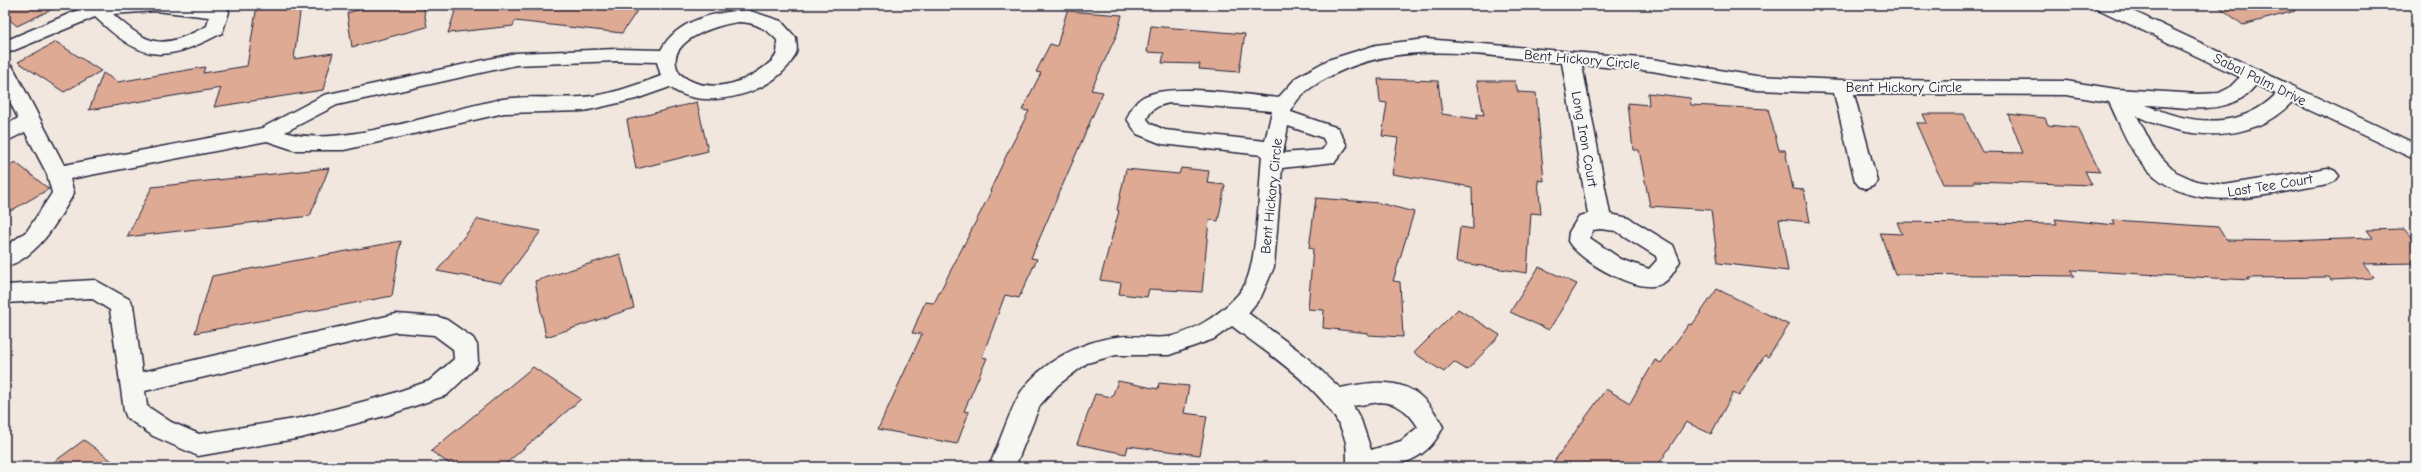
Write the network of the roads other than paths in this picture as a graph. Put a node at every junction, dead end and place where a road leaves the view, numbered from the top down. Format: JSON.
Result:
{"nodes":[{"id":1,"x":156,"y":5,"type":"edge"},
{"id":2,"x":2105,"y":5,"type":"edge"},
{"id":3,"x":97,"y":9,"type":"junction"},
{"id":4,"x":5,"y":48,"type":"edge"},
{"id":5,"x":667,"y":56,"type":"junction"},
{"id":6,"x":1570,"y":57,"type":"junction"},
{"id":7,"x":5,"y":71,"type":"edge"},
{"id":8,"x":2253,"y":76,"type":"junction"},
{"id":9,"x":672,"y":79,"type":"junction"},
{"id":10,"x":1842,"y":87,"type":"junction"},
{"id":11,"x":2289,"y":93,"type":"junction"},
{"id":12,"x":2116,"y":96,"type":"junction"},
{"id":13,"x":1282,"y":111,"type":"junction"},
{"id":14,"x":29,"y":121,"type":"junction"},
{"id":15,"x":268,"y":134,"type":"junction"},
{"id":16,"x":5,"y":135,"type":"edge"},
{"id":17,"x":2416,"y":153,"type":"edge"},
{"id":18,"x":1272,"y":155,"type":"junction"},
{"id":19,"x":58,"y":174,"type":"junction"},
{"id":20,"x":2328,"y":176,"type":"dead end"},
{"id":21,"x":1866,"y":181,"type":"dead end"},
{"id":22,"x":1600,"y":221,"type":"dead end"},
{"id":23,"x":5,"y":259,"type":"edge"},
{"id":24,"x":5,"y":294,"type":"edge"},
{"id":25,"x":1233,"y":314,"type":"junction"},
{"id":26,"x":133,"y":384,"type":"junction"},
{"id":27,"x":1336,"y":399,"type":"junction"},
{"id":28,"x":1360,"y":464,"type":"edge"},
{"id":29,"x":1002,"y":467,"type":"edge"}],
"edges":[{"from":1,"to":3,"type":"street"},
{"from":1,"to":3,"type":"street"},
{"from":2,"to":8,"type":"street","name":"Sabal Palm Drive"},
{"from":3,"to":4,"type":"street"},
{"from":5,"to":9,"type":"street"},
{"from":5,"to":9,"type":"street"},
{"from":5,"to":15,"type":"street"},
{"from":6,"to":10,"type":"street","name":"Bent Hickory Circle"},
{"from":6,"to":13,"type":"street","name":"Bent Hickory Circle"},
{"from":6,"to":22,"type":"street","name":"Long Iron Court"},
{"from":7,"to":14,"type":"street"},
{"from":8,"to":11,"type":"street","name":"Sabal Palm Drive"},
{"from":8,"to":12,"type":"street","name":"Bent Hickory Circle"},
{"from":9,"to":15,"type":"street"},
{"from":10,"to":12,"type":"street","name":"Bent Hickory Circle"},
{"from":10,"to":21,"type":"street"},
{"from":11,"to":12,"type":"street","name":"Bent Hickory Circle"},
{"from":11,"to":17,"type":"street","name":"Sabal Palm Drive"},
{"from":12,"to":20,"type":"street","name":"Last Tee Court"},
{"from":13,"to":18,"type":"street","name":"Bent Hickory Circle"},
{"from":13,"to":18,"type":"street"},
{"from":13,"to":18,"type":"street"},
{"from":14,"to":16,"type":"street"},
{"from":14,"to":19,"type":"street"},
{"from":15,"to":19,"type":"street"},
{"from":18,"to":25,"type":"street","name":"Bent Hickory Circle"},
{"from":19,"to":23,"type":"street"},
{"from":24,"to":26,"type":"street"},
{"from":25,"to":27,"type":"street"},
{"from":25,"to":29,"type":"street","name":"Bent Hickory Circle"},
{"from":26,"to":26,"type":"street"},
{"from":27,"to":28,"type":"street"},
{"from":27,"to":28,"type":"street"}]}
